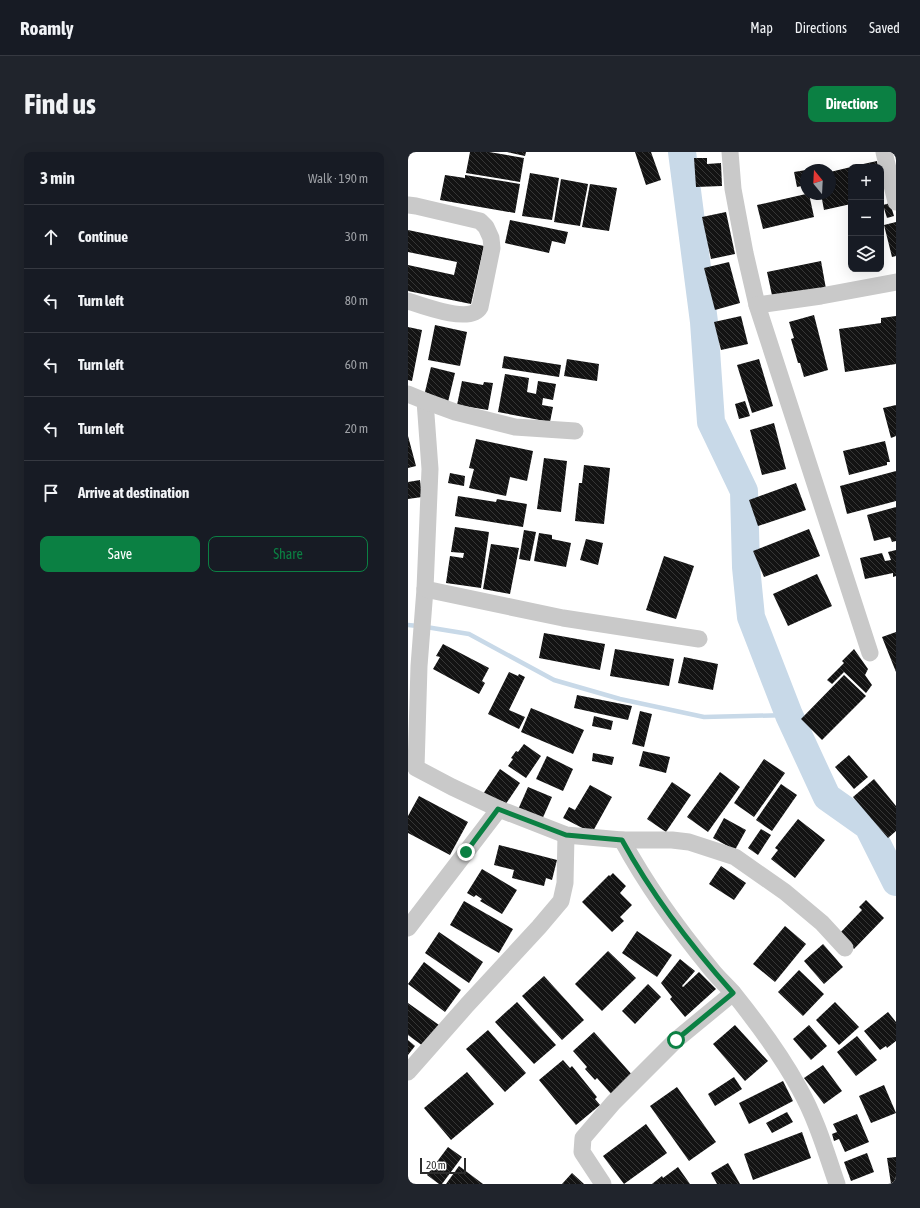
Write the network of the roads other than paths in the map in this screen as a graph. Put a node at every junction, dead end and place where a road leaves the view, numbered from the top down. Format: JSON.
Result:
{"nodes":[{"id":1,"x":730,"y":152,"type":"edge"},
{"id":2,"x":884,"y":152,"type":"edge"},
{"id":3,"x":896,"y":202,"type":"edge"},
{"id":4,"x":408,"y":205,"type":"edge"},
{"id":5,"x":896,"y":282,"type":"edge"},
{"id":6,"x":408,"y":302,"type":"edge"},
{"id":7,"x":757,"y":305,"type":"junction"},
{"id":8,"x":408,"y":394,"type":"edge"},
{"id":9,"x":425,"y":401,"type":"junction"},
{"id":10,"x":575,"y":431,"type":"dead end"},
{"id":11,"x":425,"y":589,"type":"junction"},
{"id":12,"x":699,"y":639,"type":"dead end"},
{"id":13,"x":870,"y":653,"type":"dead end"},
{"id":14,"x":412,"y":770,"type":"edge"},
{"id":15,"x":498,"y":809,"type":"junction"},
{"id":16,"x":566,"y":835,"type":"junction"},
{"id":17,"x":622,"y":840,"type":"junction"},
{"id":18,"x":408,"y":928,"type":"edge"},
{"id":19,"x":846,"y":948,"type":"dead end"},
{"id":20,"x":733,"y":993,"type":"junction"},
{"id":21,"x":408,"y":1072,"type":"edge"},
{"id":22,"x":604,"y":1184,"type":"edge"},
{"id":23,"x":837,"y":1184,"type":"edge"}],
"edges":[{"from":1,"to":7,"type":"street"},
{"from":2,"to":3,"type":"street"},
{"from":4,"to":6,"type":"street"},
{"from":5,"to":7,"type":"street"},
{"from":7,"to":13,"type":"street"},
{"from":8,"to":9,"type":"street"},
{"from":9,"to":10,"type":"street"},
{"from":9,"to":11,"type":"street"},
{"from":11,"to":12,"type":"street"},
{"from":11,"to":14,"type":"street"},
{"from":14,"to":15,"type":"street"},
{"from":15,"to":16,"type":"street"},
{"from":15,"to":18,"type":"street"},
{"from":16,"to":17,"type":"street"},
{"from":16,"to":21,"type":"street"},
{"from":17,"to":19,"type":"street"},
{"from":17,"to":20,"type":"street"},
{"from":20,"to":22,"type":"street"},
{"from":20,"to":23,"type":"street"}]}
